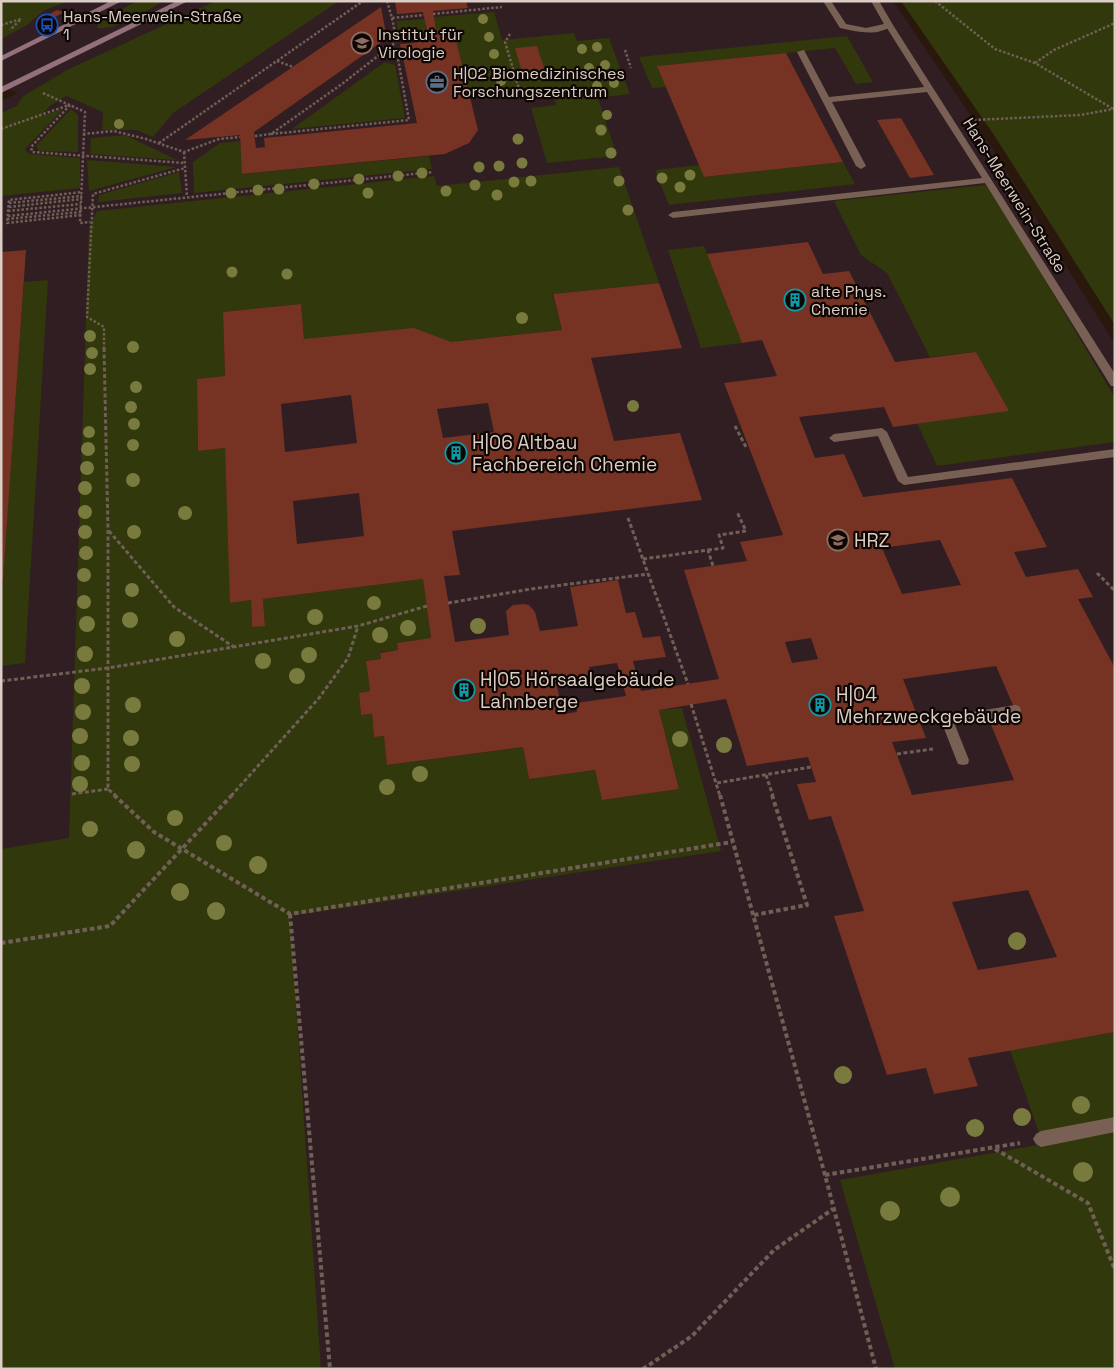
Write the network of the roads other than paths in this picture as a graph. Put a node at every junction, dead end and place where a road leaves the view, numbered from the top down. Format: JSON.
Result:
{"nodes":[{"id":1,"x":118,"y":1,"type":"edge"},
{"id":2,"x":184,"y":1,"type":"edge"},
{"id":3,"x":827,"y":1,"type":"edge"},
{"id":4,"x":875,"y":1,"type":"edge"},
{"id":5,"x":889,"y":25,"type":"junction"},
{"id":6,"x":801,"y":52,"type":"dead end"},
{"id":7,"x":1,"y":60,"type":"edge"},
{"id":8,"x":930,"y":89,"type":"junction"},
{"id":9,"x":1,"y":90,"type":"edge"},
{"id":10,"x":826,"y":100,"type":"junction"},
{"id":11,"x":861,"y":166,"type":"dead end"},
{"id":12,"x":988,"y":180,"type":"junction"},
{"id":13,"x":673,"y":216,"type":"dead end"},
{"id":14,"x":1115,"y":383,"type":"edge"},
{"id":15,"x":834,"y":438,"type":"dead end"},
{"id":16,"x":1115,"y":453,"type":"edge"},
{"id":17,"x":1015,"y":710,"type":"dead end"},
{"id":18,"x":963,"y":760,"type":"dead end"},
{"id":19,"x":1115,"y":1124,"type":"edge"},
{"id":20,"x":1041,"y":1139,"type":"road end"}],
"edges":[{"from":1,"to":7,"type":"main road"},
{"from":2,"to":9,"type":"main road"},
{"from":3,"to":5,"type":"street"},
{"from":4,"to":5,"type":"street","name":"Hans-Meerwein-Straße"},
{"from":5,"to":8,"type":"street","name":"Hans-Meerwein-Straße"},
{"from":6,"to":10,"type":"street"},
{"from":8,"to":10,"type":"street"},
{"from":8,"to":12,"type":"street","name":"Hans-Meerwein-Straße"},
{"from":10,"to":11,"type":"street"},
{"from":12,"to":13,"type":"street"},
{"from":12,"to":14,"type":"street","name":"Hans-Meerwein-Straße"},
{"from":15,"to":16,"type":"street"},
{"from":17,"to":18,"type":"street"},
{"from":19,"to":20,"type":"street"}]}
